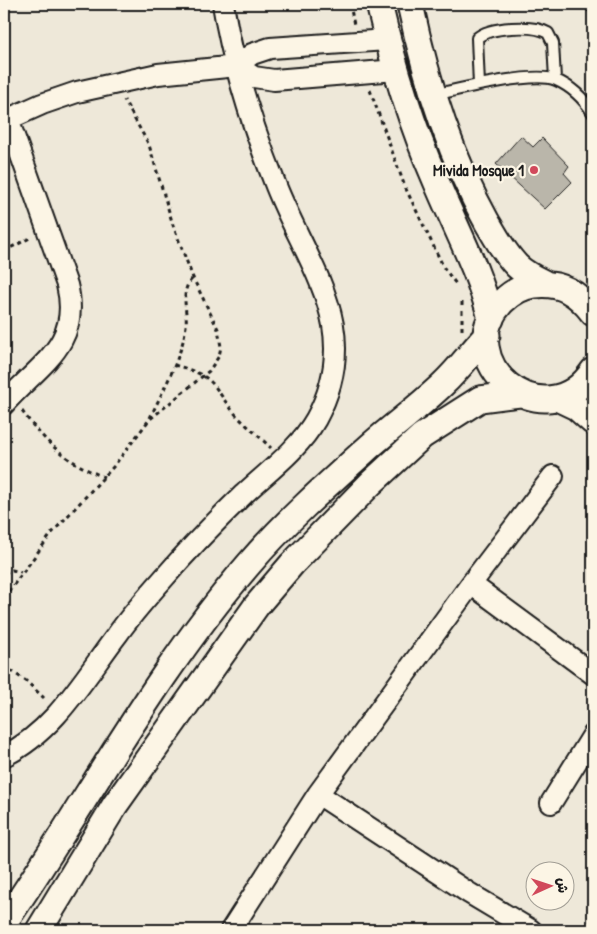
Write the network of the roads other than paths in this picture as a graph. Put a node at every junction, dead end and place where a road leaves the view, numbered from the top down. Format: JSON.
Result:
{"nodes":[{"id":1,"x":223,"y":4,"type":"edge"},
{"id":2,"x":379,"y":4,"type":"edge"},
{"id":3,"x":410,"y":4,"type":"edge"},
{"id":4,"x":387,"y":40,"type":"junction"},
{"id":5,"x":237,"y":66,"type":"junction"},
{"id":6,"x":396,"y":70,"type":"junction"},
{"id":7,"x":555,"y":79,"type":"junction"},
{"id":8,"x":479,"y":85,"type":"junction"},
{"id":9,"x":433,"y":95,"type":"junction"},
{"id":10,"x":593,"y":113,"type":"edge"},
{"id":11,"x":6,"y":120,"type":"edge"},
{"id":12,"x":546,"y":284,"type":"junction"},
{"id":13,"x":590,"y":301,"type":"edge"},
{"id":14,"x":489,"y":327,"type":"junction"},
{"id":15,"x":593,"y":371,"type":"edge"},
{"id":16,"x":520,"y":394,"type":"junction"},
{"id":17,"x":557,"y":398,"type":"junction"},
{"id":18,"x":8,"y":400,"type":"edge"},
{"id":19,"x":593,"y":422,"type":"edge"},
{"id":20,"x":553,"y":476,"type":"dead end"},
{"id":21,"x":471,"y":584,"type":"junction"},
{"id":22,"x":593,"y":674,"type":"edge"},
{"id":23,"x":593,"y":735,"type":"edge"},
{"id":24,"x":4,"y":756,"type":"edge"},
{"id":25,"x":318,"y":794,"type":"junction"},
{"id":26,"x":551,"y":803,"type":"dead end"},
{"id":27,"x":4,"y":923,"type":"edge"},
{"id":28,"x":39,"y":930,"type":"edge"},
{"id":29,"x":231,"y":930,"type":"edge"},
{"id":30,"x":531,"y":930,"type":"edge"}],
"edges":[{"from":1,"to":5,"type":"street"},
{"from":2,"to":4,"type":"street"},
{"from":3,"to":9,"type":"street"},
{"from":4,"to":5,"type":"street"},
{"from":4,"to":6,"type":"street"},
{"from":5,"to":6,"type":"street"},
{"from":5,"to":11,"type":"street"},
{"from":5,"to":24,"type":"street"},
{"from":6,"to":14,"type":"street"},
{"from":7,"to":8,"type":"lane"},
{"from":7,"to":8,"type":"lane"},
{"from":7,"to":10,"type":"lane"},
{"from":8,"to":9,"type":"lane"},
{"from":9,"to":12,"type":"street"},
{"from":11,"to":18,"type":"street"},
{"from":12,"to":13,"type":"street"},
{"from":12,"to":14,"type":"street"},
{"from":14,"to":16,"type":"street"},
{"from":14,"to":27,"type":"street"},
{"from":15,"to":17,"type":"street"},
{"from":16,"to":17,"type":"street"},
{"from":16,"to":28,"type":"street"},
{"from":17,"to":19,"type":"street"},
{"from":20,"to":21,"type":"street"},
{"from":21,"to":22,"type":"street"},
{"from":21,"to":25,"type":"street"},
{"from":23,"to":26,"type":"street"},
{"from":25,"to":29,"type":"street"},
{"from":25,"to":30,"type":"street"}]}
